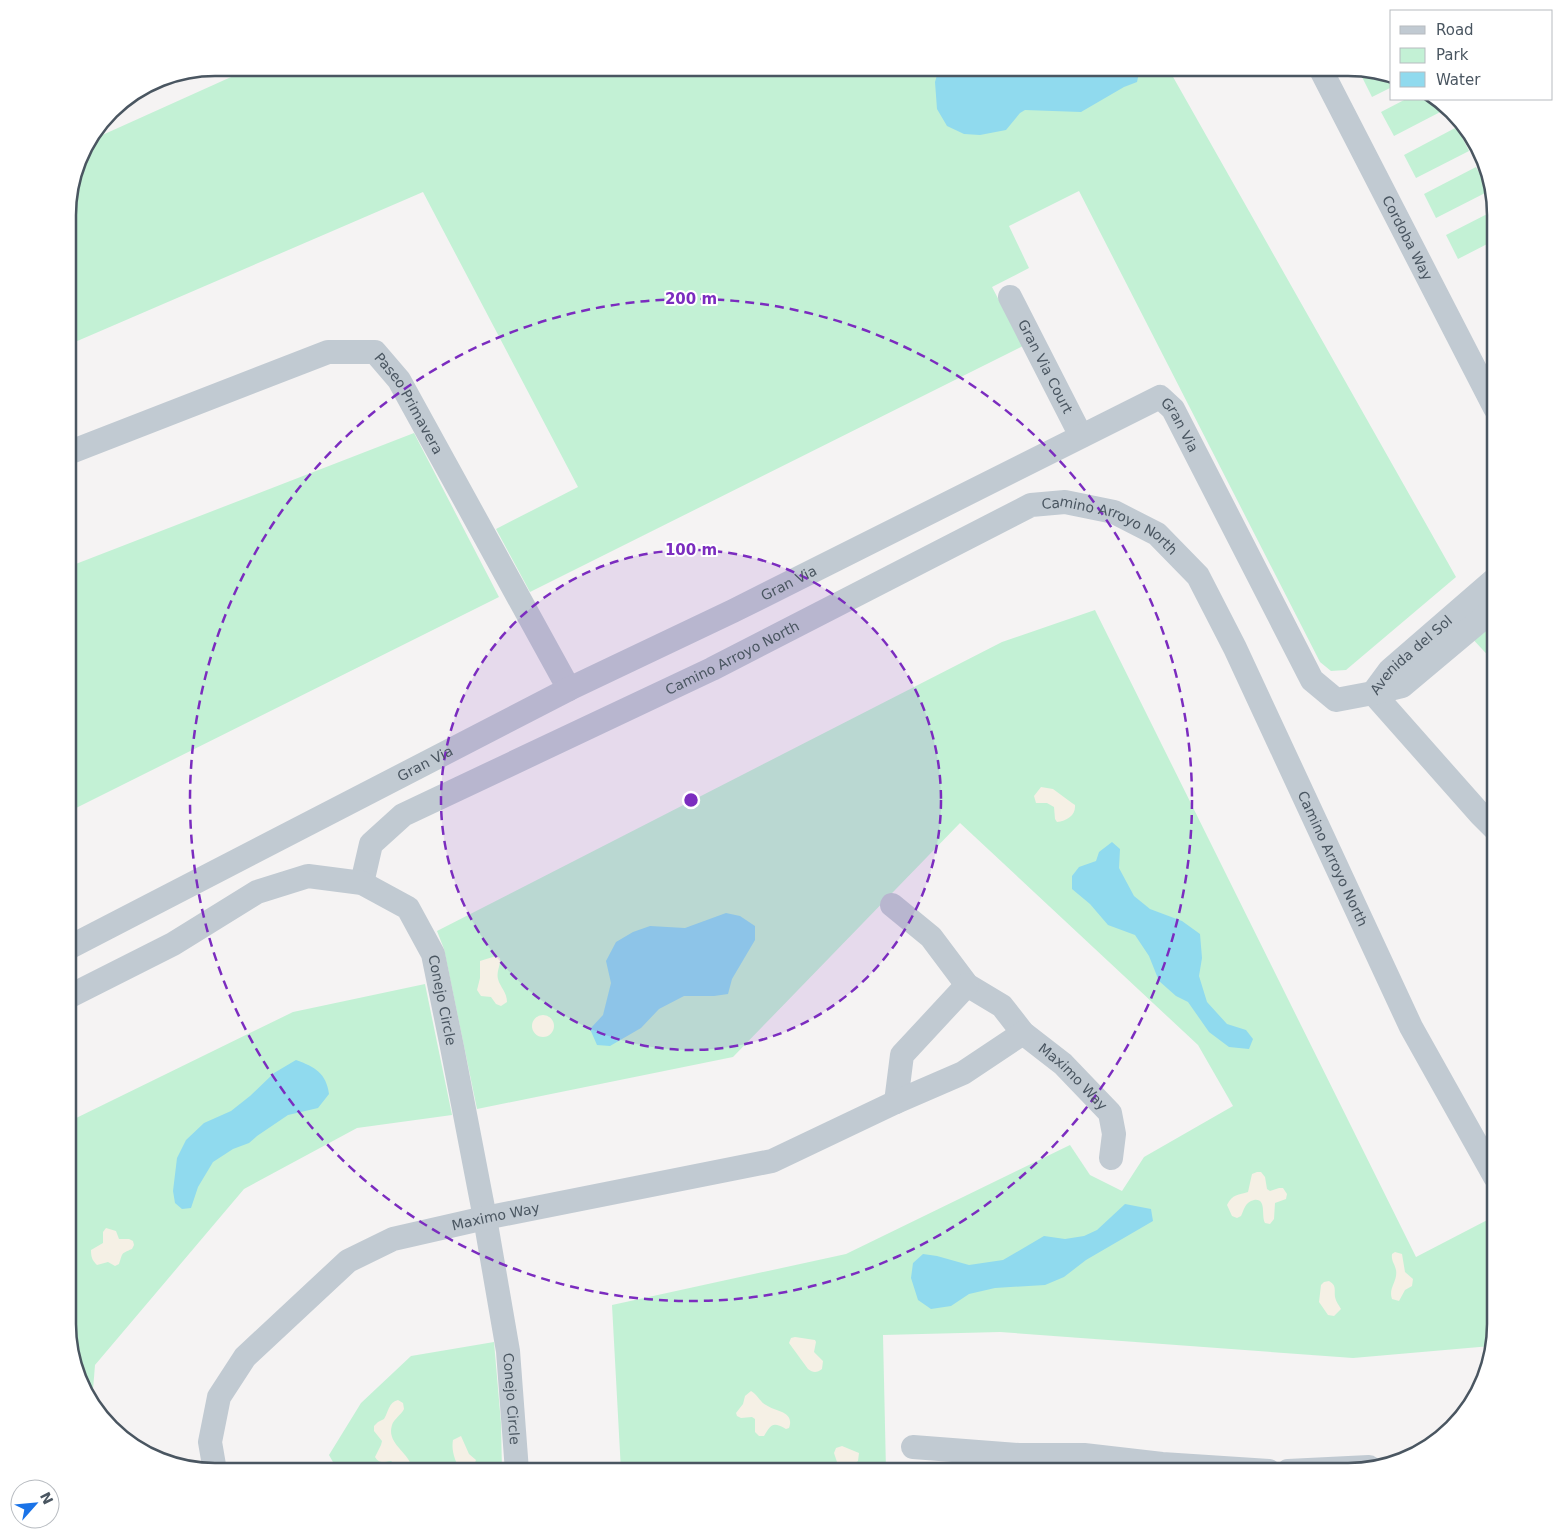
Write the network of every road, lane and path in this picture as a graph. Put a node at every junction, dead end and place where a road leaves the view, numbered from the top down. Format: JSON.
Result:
{"nodes":[{"id":1,"x":1325,"y":77,"type":"edge"},
{"id":2,"x":1010,"y":297,"type":"dead end"},
{"id":3,"x":1487,"y":391,"type":"edge"},
{"id":4,"x":1081,"y":436,"type":"junction"},
{"id":5,"x":77,"y":450,"type":"edge"},
{"id":6,"x":1487,"y":587,"type":"edge"},
{"id":7,"x":1487,"y":615,"type":"edge"},
{"id":8,"x":569,"y":689,"type":"junction"},
{"id":9,"x":1374,"y":693,"type":"junction"},
{"id":10,"x":1487,"y":821,"type":"edge"},
{"id":11,"x":362,"y":883,"type":"junction"},
{"id":12,"x":892,"y":905,"type":"dead end"},
{"id":13,"x":76,"y":944,"type":"edge"},
{"id":14,"x":967,"y":985,"type":"junction"},
{"id":15,"x":76,"y":993,"type":"edge"},
{"id":16,"x":1023,"y":1033,"type":"junction"},
{"id":17,"x":896,"y":1102,"type":"junction"},
{"id":18,"x":1111,"y":1158,"type":"dead end"},
{"id":19,"x":1487,"y":1161,"type":"edge"},
{"id":20,"x":485,"y":1218,"type":"junction"},
{"id":21,"x":914,"y":1447,"type":"dead end"},
{"id":22,"x":213,"y":1463,"type":"edge"},
{"id":23,"x":516,"y":1463,"type":"edge"},
{"id":24,"x":1019,"y":1463,"type":"edge"},
{"id":25,"x":1131,"y":1463,"type":"edge"}],
"edges":[{"from":1,"to":3,"type":"street","name":"Cordoba Way"},
{"from":2,"to":4,"type":"street","name":"Gran Via Court"},
{"from":4,"to":8,"type":"street","name":"Gran Via"},
{"from":4,"to":9,"type":"street","name":"Gran Via"},
{"from":5,"to":8,"type":"street","name":"Paseo Primavera"},
{"from":6,"to":9,"type":"street","name":"Avenida del Sol"},
{"from":7,"to":9,"type":"street","name":"Avenida del Sol"},
{"from":8,"to":13,"type":"street","name":"Gran Via"},
{"from":9,"to":10,"type":"street"},
{"from":11,"to":15,"type":"street","name":"Conejo Circle"},
{"from":11,"to":19,"type":"street","name":"Camino Arroyo North"},
{"from":11,"to":20,"type":"street","name":"Conejo Circle"},
{"from":12,"to":14,"type":"street","name":"Maximo Way"},
{"from":14,"to":16,"type":"street","name":"Maximo Way"},
{"from":14,"to":17,"type":"street"},
{"from":16,"to":17,"type":"street","name":"Maximo Way"},
{"from":16,"to":18,"type":"street","name":"Maximo Way"},
{"from":17,"to":20,"type":"street","name":"Maximo Way"},
{"from":20,"to":22,"type":"street","name":"Maximo Way"},
{"from":20,"to":23,"type":"street","name":"Conejo Circle"},
{"from":21,"to":24,"type":"street"},
{"from":24,"to":25,"type":"street"}]}
